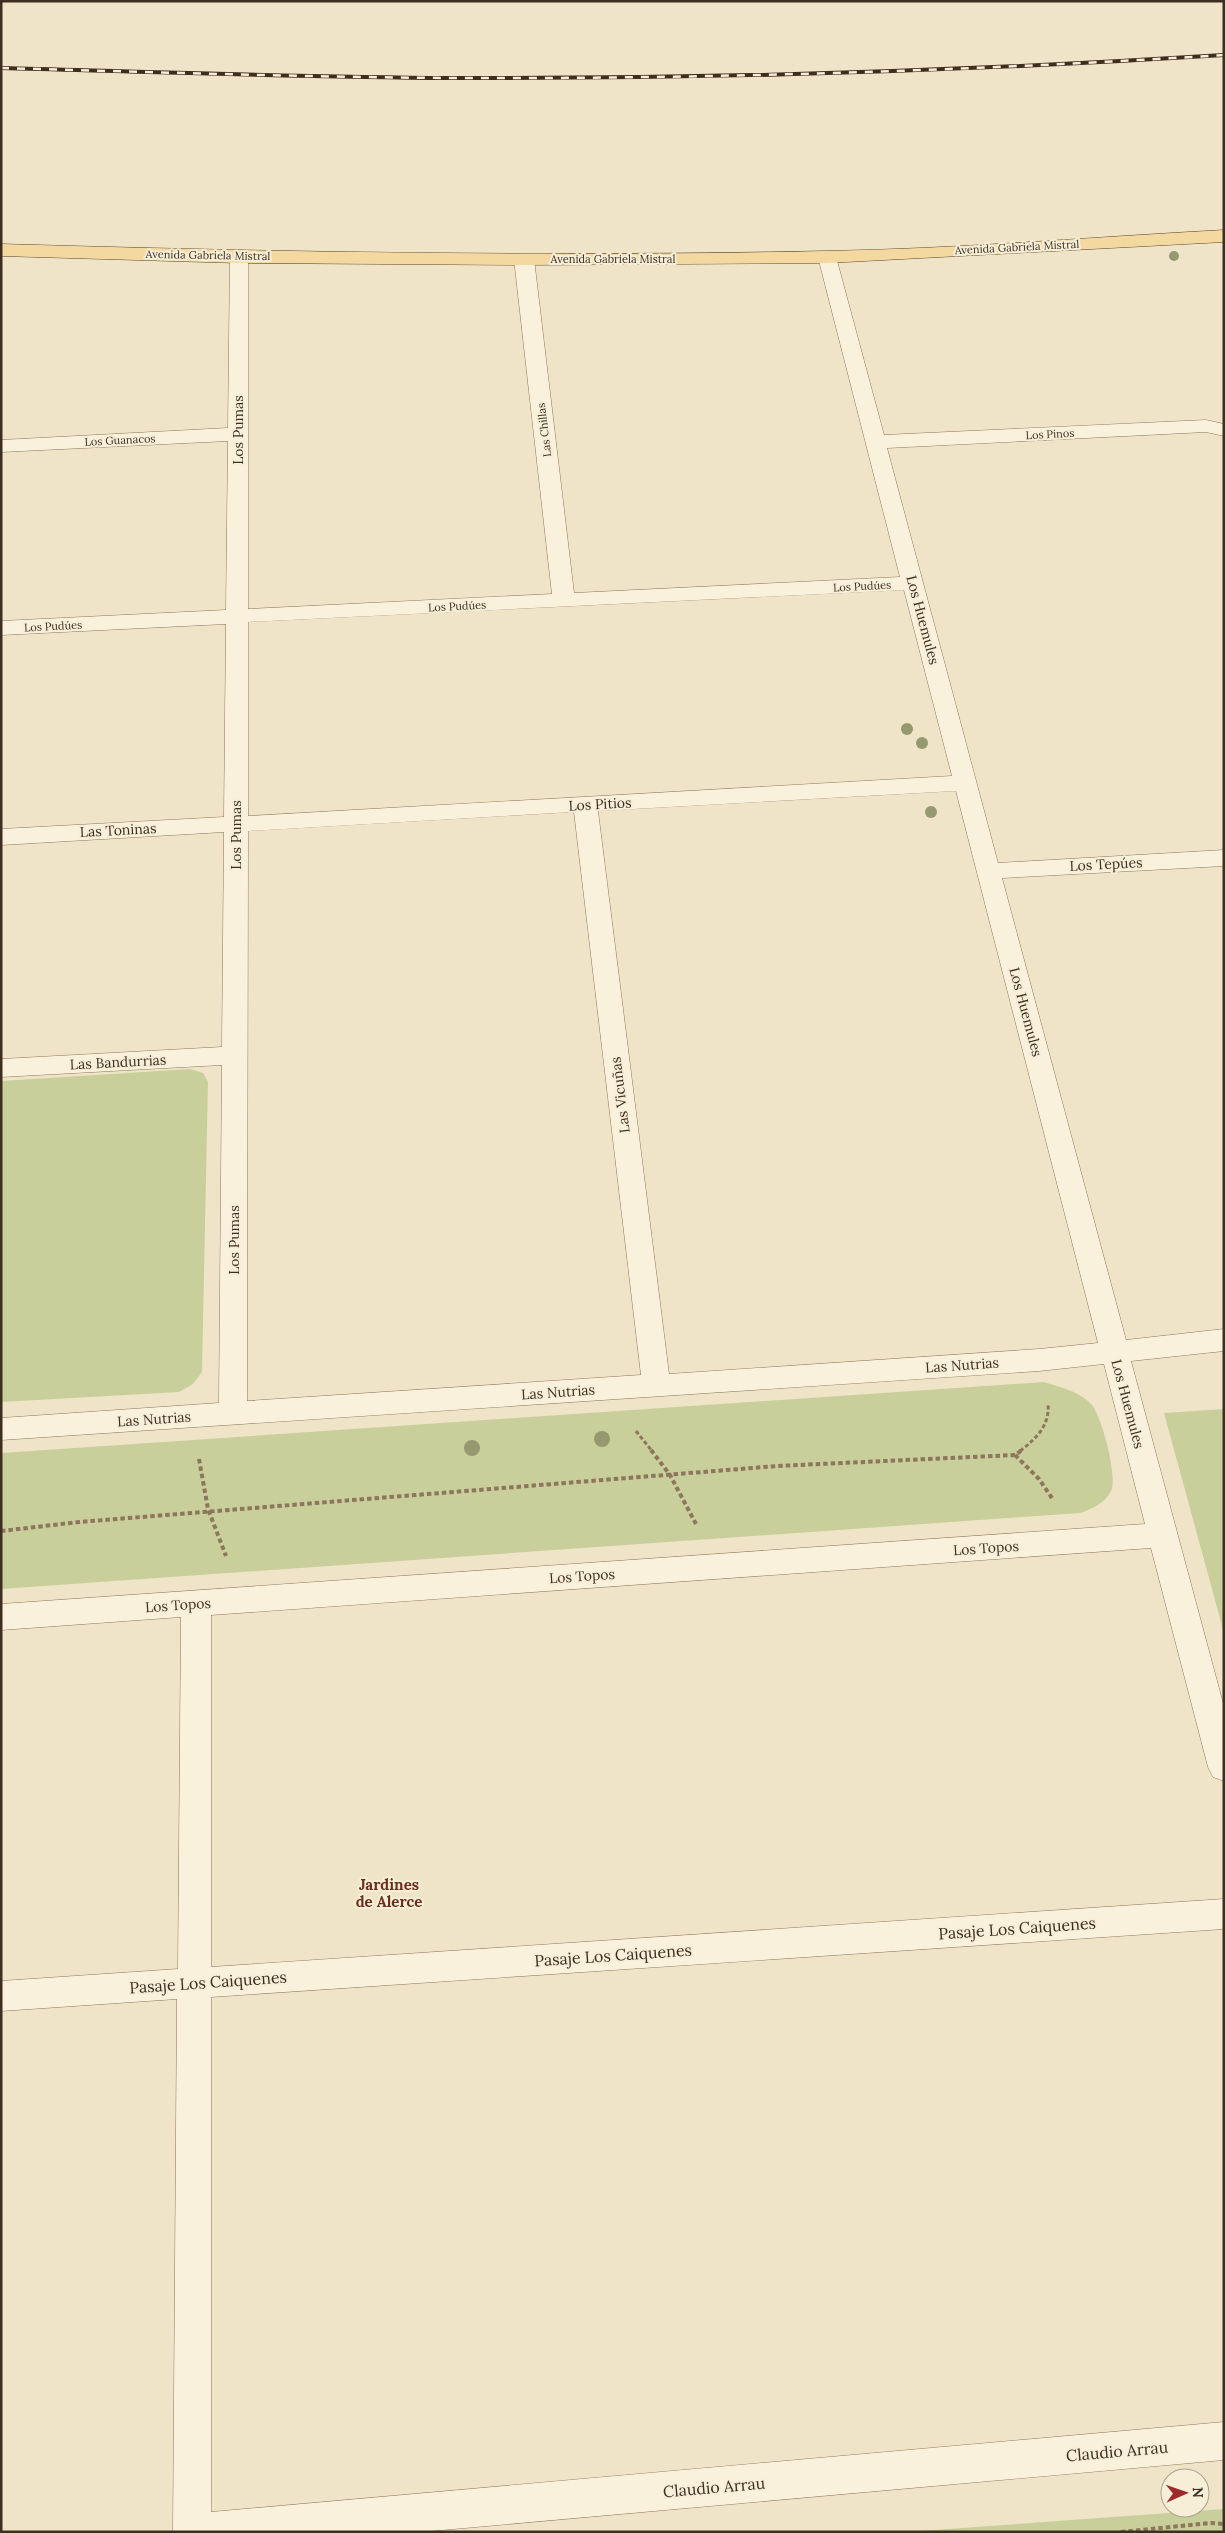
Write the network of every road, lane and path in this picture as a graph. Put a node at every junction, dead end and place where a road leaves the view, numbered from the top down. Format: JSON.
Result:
{"nodes":[{"id":1,"x":1224,"y":236,"type":"edge"},
{"id":2,"x":1,"y":250,"type":"edge"},
{"id":3,"x":239,"y":256,"type":"junction"},
{"id":4,"x":828,"y":257,"type":"junction"},
{"id":5,"x":524,"y":259,"type":"junction"},
{"id":6,"x":1224,"y":429,"type":"edge"},
{"id":7,"x":238,"y":434,"type":"junction"},
{"id":8,"x":876,"y":442,"type":"junction"},
{"id":9,"x":1,"y":446,"type":"edge"},
{"id":10,"x":913,"y":583,"type":"junction"},
{"id":11,"x":564,"y":600,"type":"junction"},
{"id":12,"x":237,"y":616,"type":"junction"},
{"id":13,"x":1,"y":628,"type":"edge"},
{"id":14,"x":965,"y":783,"type":"junction"},
{"id":15,"x":585,"y":804,"type":"junction"},
{"id":16,"x":236,"y":824,"type":"junction"},
{"id":17,"x":1,"y":836,"type":"edge"},
{"id":18,"x":1224,"y":858,"type":"edge"},
{"id":19,"x":989,"y":871,"type":"junction"},
{"id":20,"x":235,"y":1055,"type":"junction"},
{"id":21,"x":1,"y":1068,"type":"edge"},
{"id":22,"x":1224,"y":1340,"type":"edge"},
{"id":23,"x":1114,"y":1351,"type":"junction"},
{"id":24,"x":1039,"y":1360,"type":"junction"},
{"id":25,"x":656,"y":1385,"type":"junction"},
{"id":26,"x":602,"y":1389,"type":"junction"},
{"id":27,"x":233,"y":1414,"type":"junction"},
{"id":28,"x":196,"y":1416,"type":"junction"},
{"id":29,"x":1,"y":1429,"type":"edge"},
{"id":30,"x":670,"y":1475,"type":"junction"},
{"id":31,"x":208,"y":1513,"type":"junction"},
{"id":32,"x":1,"y":1531,"type":"edge"},
{"id":33,"x":1163,"y":1535,"type":"junction"},
{"id":34,"x":718,"y":1567,"type":"junction"},
{"id":35,"x":247,"y":1600,"type":"junction"},
{"id":36,"x":196,"y":1603,"type":"junction"},
{"id":37,"x":1,"y":1617,"type":"edge"},
{"id":38,"x":1224,"y":1767,"type":"edge"},
{"id":39,"x":1224,"y":1914,"type":"edge"},
{"id":40,"x":195,"y":1983,"type":"junction"},
{"id":41,"x":1,"y":1996,"type":"edge"},
{"id":42,"x":1224,"y":2441,"type":"edge"},
{"id":43,"x":1224,"y":2524,"type":"edge"},
{"id":44,"x":192,"y":2532,"type":"edge"},
{"id":45,"x":204,"y":2532,"type":"edge"},
{"id":46,"x":1121,"y":2532,"type":"edge"}],
"edges":[{"from":1,"to":4,"type":"main road","name":"Avenida Gabriela Mistral"},
{"from":2,"to":3,"type":"main road","name":"Avenida Gabriela Mistral"},
{"from":3,"to":5,"type":"main road","name":"Avenida Gabriela Mistral"},
{"from":3,"to":7,"type":"street","name":"Los Pumas"},
{"from":4,"to":5,"type":"main road","name":"Avenida Gabriela Mistral"},
{"from":4,"to":8,"type":"street","name":"Los Huemules"},
{"from":5,"to":11,"type":"street","name":"Las Chillas"},
{"from":6,"to":8,"type":"street","name":"Los Pinos"},
{"from":7,"to":9,"type":"street","name":"Los Guanacos"},
{"from":7,"to":12,"type":"street","name":"Los Pumas"},
{"from":8,"to":10,"type":"street","name":"Los Huemules"},
{"from":10,"to":11,"type":"street","name":"Los Pudúes"},
{"from":10,"to":14,"type":"street","name":"Los Huemules"},
{"from":11,"to":12,"type":"street","name":"Los Pudúes"},
{"from":12,"to":13,"type":"street","name":"Los Pudúes"},
{"from":12,"to":16,"type":"street","name":"Los Pumas"},
{"from":14,"to":15,"type":"street","name":"Los Pitios"},
{"from":14,"to":19,"type":"street","name":"Los Huemules"},
{"from":15,"to":16,"type":"street","name":"Los Pitios"},
{"from":15,"to":25,"type":"street","name":"Las Vicuñas"},
{"from":16,"to":17,"type":"street","name":"Las Toninas"},
{"from":16,"to":20,"type":"street","name":"Los Pumas"},
{"from":18,"to":19,"type":"street","name":"Los Tepúes"},
{"from":19,"to":23,"type":"street","name":"Los Huemules"},
{"from":20,"to":21,"type":"street","name":"Las Bandurrias"},
{"from":20,"to":27,"type":"street","name":"Los Pumas"},
{"from":22,"to":23,"type":"street","name":"Las Nutrias"},
{"from":23,"to":24,"type":"street","name":"Las Nutrias"},
{"from":23,"to":33,"type":"street","name":"Los Huemules"},
{"from":24,"to":25,"type":"street","name":"Las Nutrias"},
{"from":24,"to":30,"type":"path"},
{"from":25,"to":26,"type":"street","name":"Las Nutrias"},
{"from":26,"to":27,"type":"street","name":"Las Nutrias"},
{"from":26,"to":30,"type":"path"},
{"from":27,"to":28,"type":"street","name":"Las Nutrias"},
{"from":28,"to":29,"type":"street","name":"Las Nutrias"},
{"from":28,"to":31,"type":"path"},
{"from":30,"to":31,"type":"path"},
{"from":30,"to":34,"type":"path"},
{"from":31,"to":32,"type":"path"},
{"from":31,"to":35,"type":"path"},
{"from":33,"to":34,"type":"street","name":"Los Topos"},
{"from":33,"to":38,"type":"street","name":"Los Huemules"},
{"from":34,"to":35,"type":"street","name":"Los Topos"},
{"from":35,"to":36,"type":"street","name":"Los Topos"},
{"from":36,"to":37,"type":"street","name":"Los Topos"},
{"from":36,"to":40,"type":"street"},
{"from":39,"to":40,"type":"street","name":"Pasaje Los Caiquenes"},
{"from":40,"to":41,"type":"street","name":"Pasaje Los Caiquenes"},
{"from":40,"to":44,"type":"street"},
{"from":42,"to":45,"type":"street","name":"Claudio Arrau"},
{"from":43,"to":46,"type":"path"}]}
